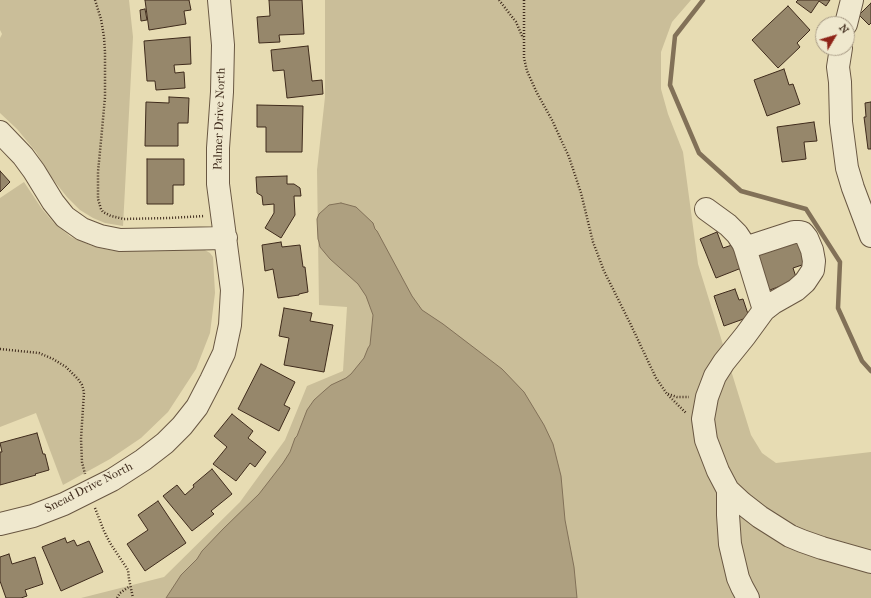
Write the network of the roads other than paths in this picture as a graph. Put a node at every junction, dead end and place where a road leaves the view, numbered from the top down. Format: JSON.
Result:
{"nodes":[{"id":1,"x":219,"y":0,"type":"edge"},
{"id":2,"x":852,"y":0,"type":"edge"},
{"id":3,"x":848,"y":16,"type":"edge"},
{"id":4,"x":839,"y":56,"type":"edge"},
{"id":5,"x":0,"y":132,"type":"edge"},
{"id":6,"x":706,"y":209,"type":"dead end"},
{"id":7,"x":871,"y":236,"type":"edge"},
{"id":8,"x":226,"y":238,"type":"junction"},
{"id":9,"x":745,"y":248,"type":"junction"},
{"id":10,"x":764,"y":310,"type":"junction"},
{"id":11,"x":728,"y":490,"type":"junction"},
{"id":12,"x":0,"y":524,"type":"edge"},
{"id":13,"x":871,"y":562,"type":"edge"},
{"id":14,"x":748,"y":598,"type":"edge"}],
"edges":[{"from":1,"to":8,"type":"street","name":"Palmer Drive North"},
{"from":2,"to":3,"type":"street"},
{"from":4,"to":7,"type":"street"},
{"from":5,"to":8,"type":"street"},
{"from":6,"to":9,"type":"street"},
{"from":8,"to":12,"type":"street","name":"Snead Drive North"},
{"from":9,"to":10,"type":"street"},
{"from":9,"to":10,"type":"street"},
{"from":10,"to":11,"type":"street"},
{"from":11,"to":13,"type":"street"},
{"from":11,"to":14,"type":"street"}]}
